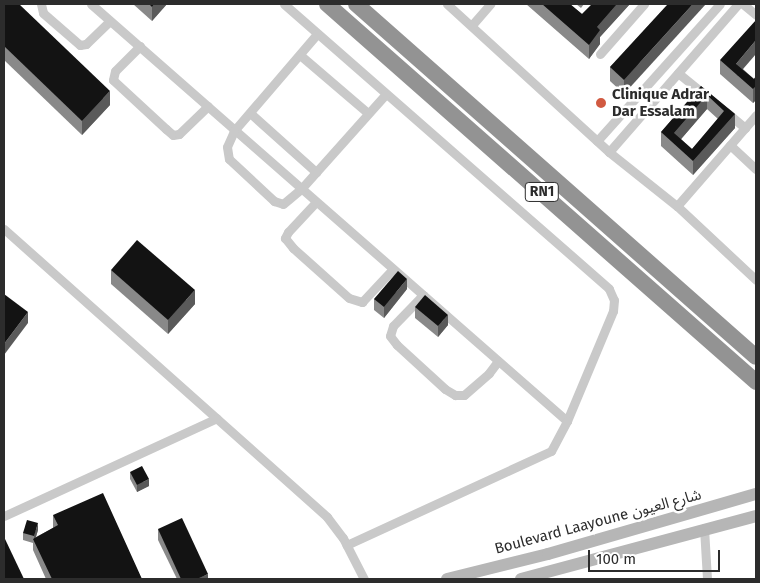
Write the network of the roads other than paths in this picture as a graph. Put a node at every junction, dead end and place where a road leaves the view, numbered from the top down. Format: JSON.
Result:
{"nodes":[{"id":1,"x":41,"y":4,"type":"edge"},
{"id":2,"x":91,"y":4,"type":"edge"},
{"id":3,"x":284,"y":4,"type":"edge"},
{"id":4,"x":327,"y":4,"type":"edge"},
{"id":5,"x":356,"y":4,"type":"edge"},
{"id":6,"x":448,"y":4,"type":"edge"},
{"id":7,"x":490,"y":4,"type":"edge"},
{"id":8,"x":644,"y":4,"type":"edge"},
{"id":9,"x":720,"y":4,"type":"edge"},
{"id":10,"x":738,"y":4,"type":"edge"},
{"id":11,"x":743,"y":4,"type":"edge"},
{"id":12,"x":756,"y":15,"type":"edge"},
{"id":13,"x":110,"y":21,"type":"junction"},
{"id":14,"x":472,"y":25,"type":"junction"},
{"id":15,"x":317,"y":34,"type":"junction"},
{"id":16,"x":140,"y":46,"type":"junction"},
{"id":17,"x":600,"y":54,"type":"dead end"},
{"id":18,"x":300,"y":55,"type":"junction"},
{"id":19,"x":678,"y":73,"type":"junction"},
{"id":20,"x":385,"y":95,"type":"junction"},
{"id":21,"x":208,"y":106,"type":"junction"},
{"id":22,"x":250,"y":113,"type":"junction"},
{"id":23,"x":368,"y":113,"type":"junction"},
{"id":24,"x":756,"y":115,"type":"edge"},
{"id":25,"x":745,"y":128,"type":"junction"},
{"id":26,"x":234,"y":131,"type":"junction"},
{"id":27,"x":597,"y":141,"type":"junction"},
{"id":28,"x":730,"y":145,"type":"junction"},
{"id":29,"x":609,"y":152,"type":"junction"},
{"id":30,"x":756,"y":169,"type":"edge"},
{"id":31,"x":316,"y":172,"type":"junction"},
{"id":32,"x":301,"y":188,"type":"junction"},
{"id":33,"x":316,"y":202,"type":"junction"},
{"id":34,"x":677,"y":206,"type":"junction"},
{"id":35,"x":4,"y":229,"type":"edge"},
{"id":36,"x":394,"y":269,"type":"junction"},
{"id":37,"x":756,"y":280,"type":"edge"},
{"id":38,"x":423,"y":295,"type":"junction"},
{"id":39,"x":756,"y":357,"type":"edge"},
{"id":40,"x":498,"y":361,"type":"junction"},
{"id":41,"x":756,"y":382,"type":"edge"},
{"id":42,"x":218,"y":418,"type":"junction"},
{"id":43,"x":567,"y":422,"type":"junction"},
{"id":44,"x":756,"y":494,"type":"edge"},
{"id":45,"x":4,"y":516,"type":"edge"},
{"id":46,"x":756,"y":516,"type":"edge"},
{"id":47,"x":704,"y":528,"type":"junction"},
{"id":48,"x":347,"y":545,"type":"junction"},
{"id":49,"x":465,"y":577,"type":"edge"},
{"id":50,"x":364,"y":579,"type":"edge"},
{"id":51,"x":447,"y":579,"type":"edge"},
{"id":52,"x":522,"y":579,"type":"edge"},
{"id":53,"x":707,"y":579,"type":"edge"}],
"edges":[{"from":1,"to":13,"type":"street"},
{"from":2,"to":13,"type":"street"},
{"from":3,"to":15,"type":"street"},
{"from":4,"to":41,"type":"highway","number":"RN1"},
{"from":5,"to":39,"type":"highway","number":"RN1"},
{"from":6,"to":14,"type":"street"},
{"from":7,"to":14,"type":"street"},
{"from":8,"to":17,"type":"street"},
{"from":9,"to":27,"type":"street"},
{"from":10,"to":19,"type":"street"},
{"from":11,"to":12,"type":"street"},
{"from":13,"to":16,"type":"street"},
{"from":14,"to":27,"type":"street"},
{"from":15,"to":18,"type":"street"},
{"from":15,"to":20,"type":"street"},
{"from":16,"to":21,"type":"street"},
{"from":16,"to":21,"type":"street"},
{"from":18,"to":22,"type":"street"},
{"from":18,"to":23,"type":"street"},
{"from":19,"to":25,"type":"street"},
{"from":19,"to":29,"type":"street"},
{"from":20,"to":23,"type":"street"},
{"from":20,"to":43,"type":"street"},
{"from":21,"to":26,"type":"street"},
{"from":22,"to":26,"type":"street"},
{"from":22,"to":31,"type":"street"},
{"from":23,"to":31,"type":"street"},
{"from":24,"to":25,"type":"street"},
{"from":25,"to":28,"type":"street"},
{"from":26,"to":32,"type":"street"},
{"from":26,"to":32,"type":"street"},
{"from":27,"to":29,"type":"street"},
{"from":28,"to":30,"type":"street"},
{"from":28,"to":34,"type":"street"},
{"from":29,"to":34,"type":"street"},
{"from":31,"to":32,"type":"street"},
{"from":32,"to":33,"type":"street"},
{"from":33,"to":36,"type":"street"},
{"from":33,"to":36,"type":"street"},
{"from":34,"to":37,"type":"street"},
{"from":35,"to":42,"type":"street"},
{"from":36,"to":38,"type":"street"},
{"from":38,"to":40,"type":"street"},
{"from":38,"to":40,"type":"street"},
{"from":40,"to":43,"type":"street"},
{"from":42,"to":45,"type":"street"},
{"from":42,"to":48,"type":"street"},
{"from":43,"to":48,"type":"street"},
{"from":44,"to":49,"type":"street","name":"Boulevard Laayoune شارع العيون"},
{"from":46,"to":47,"type":"street"},
{"from":47,"to":52,"type":"street"},
{"from":47,"to":53,"type":"street"},
{"from":48,"to":50,"type":"street"},
{"from":49,"to":51,"type":"street","name":"Boulevard Laayoune شارع العيون"}]}
